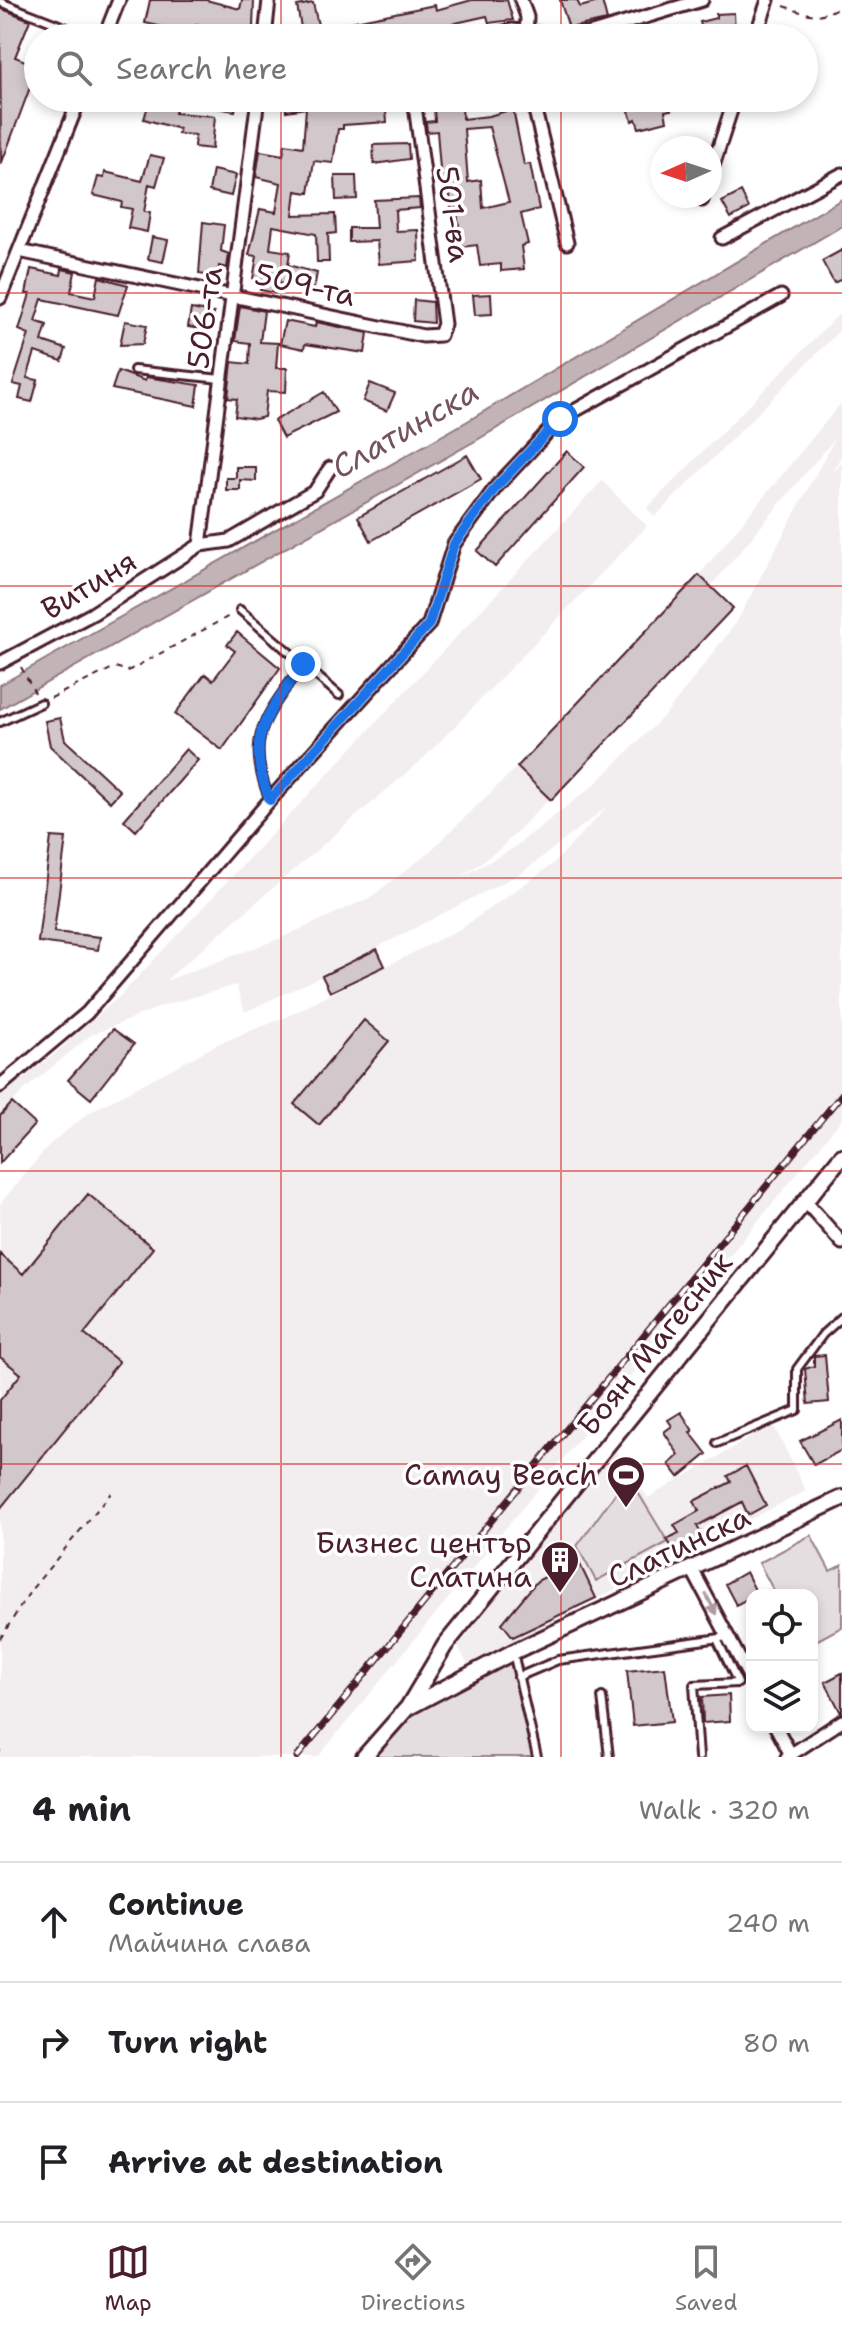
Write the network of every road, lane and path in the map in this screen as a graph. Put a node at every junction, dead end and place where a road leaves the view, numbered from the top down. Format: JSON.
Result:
{"nodes":[{"id":1,"x":119,"y":0,"type":"edge"},
{"id":2,"x":269,"y":0,"type":"edge"},
{"id":3,"x":521,"y":0,"type":"edge"},
{"id":4,"x":702,"y":0,"type":"edge"},
{"id":5,"x":768,"y":0,"type":"edge"},
{"id":6,"x":0,"y":2,"type":"edge"},
{"id":7,"x":842,"y":5,"type":"edge"},
{"id":8,"x":784,"y":6,"type":"dead end"},
{"id":9,"x":57,"y":24,"type":"edge"},
{"id":10,"x":110,"y":24,"type":"edge"},
{"id":11,"x":266,"y":24,"type":"edge"},
{"id":12,"x":525,"y":24,"type":"edge"},
{"id":13,"x":622,"y":24,"type":"edge"},
{"id":14,"x":760,"y":24,"type":"edge"},
{"id":15,"x":74,"y":112,"type":"edge"},
{"id":16,"x":256,"y":112,"type":"edge"},
{"id":17,"x":416,"y":112,"type":"edge"},
{"id":18,"x":535,"y":112,"type":"edge"},
{"id":19,"x":730,"y":112,"type":"edge"},
{"id":20,"x":722,"y":138,"type":"edge"},
{"id":21,"x":842,"y":174,"type":"edge"},
{"id":22,"x":722,"y":238,"type":"dead end"},
{"id":23,"x":567,"y":243,"type":"dead end"},
{"id":24,"x":19,"y":251,"type":"junction"},
{"id":25,"x":233,"y":293,"type":"junction"},
{"id":26,"x":0,"y":296,"type":"edge"},
{"id":27,"x":781,"y":296,"type":"dead end"},
{"id":28,"x":440,"y":335,"type":"joint"},
{"id":29,"x":134,"y":370,"type":"dead end"},
{"id":30,"x":221,"y":379,"type":"junction"},
{"id":31,"x":330,"y":468,"type":"dead end"},
{"id":32,"x":200,"y":545,"type":"junction"},
{"id":33,"x":240,"y":610,"type":"joint"},
{"id":34,"x":15,"y":655,"type":"junction"},
{"id":35,"x":0,"y":663,"type":"edge"},
{"id":36,"x":303,"y":664,"type":"junction"},
{"id":37,"x":339,"y":695,"type":"dead end"},
{"id":38,"x":41,"y":703,"type":"junction"},
{"id":39,"x":0,"y":722,"type":"edge"},
{"id":40,"x":270,"y":800,"type":"junction"},
{"id":41,"x":0,"y":1086,"type":"edge"},
{"id":42,"x":842,"y":1156,"type":"edge"},
{"id":43,"x":805,"y":1201,"type":"junction"},
{"id":44,"x":842,"y":1243,"type":"edge"},
{"id":45,"x":842,"y":1317,"type":"edge"},
{"id":46,"x":717,"y":1443,"type":"dead end"},
{"id":47,"x":111,"y":1493,"type":"dead end"},
{"id":48,"x":842,"y":1498,"type":"edge"},
{"id":49,"x":693,"y":1571,"type":"junction"},
{"id":50,"x":0,"y":1639,"type":"edge"},
{"id":51,"x":723,"y":1639,"type":"junction"},
{"id":52,"x":513,"y":1652,"type":"junction"},
{"id":53,"x":746,"y":1669,"type":"edge"},
{"id":54,"x":518,"y":1677,"type":"junction"},
{"id":55,"x":602,"y":1697,"type":"dead end"},
{"id":56,"x":408,"y":1707,"type":"junction"},
{"id":57,"x":842,"y":1721,"type":"edge"},
{"id":58,"x":0,"y":1722,"type":"edge"},
{"id":59,"x":779,"y":1733,"type":"edge"},
{"id":60,"x":0,"y":1752,"type":"edge"},
{"id":61,"x":789,"y":1756,"type":"edge"},
{"id":62,"x":364,"y":1757,"type":"edge"},
{"id":63,"x":537,"y":1757,"type":"edge"},
{"id":64,"x":609,"y":1757,"type":"edge"},
{"id":65,"x":699,"y":1757,"type":"edge"}],
"edges":[{"from":1,"to":10,"type":"street"},
{"from":2,"to":11,"type":"street"},
{"from":3,"to":12,"type":"street"},
{"from":4,"to":13,"type":"street"},
{"from":5,"to":14,"type":"street"},
{"from":6,"to":9,"type":"lane"},
{"from":7,"to":8,"type":"path"},
{"from":15,"to":24,"type":"street"},
{"from":16,"to":25,"type":"street","name":"506-та"},
{"from":17,"to":28,"type":"street","name":"501-ва"},
{"from":18,"to":23,"type":"street"},
{"from":19,"to":20,"type":"street"},
{"from":21,"to":22,"type":"street"},
{"from":24,"to":25,"type":"street","name":"509-та"},
{"from":24,"to":26,"type":"street"},
{"from":25,"to":28,"type":"street","name":"509-та"},
{"from":25,"to":30,"type":"street","name":"506-та"},
{"from":27,"to":40,"type":"street"},
{"from":29,"to":30,"type":"lane"},
{"from":30,"to":32,"type":"street","name":"506-та"},
{"from":31,"to":32,"type":"street","name":"Витиня"},
{"from":32,"to":34,"type":"street","name":"Витиня"},
{"from":33,"to":36,"type":"lane"},
{"from":33,"to":38,"type":"path"},
{"from":34,"to":35,"type":"street","name":"Витиня"},
{"from":34,"to":38,"type":"path"},
{"from":36,"to":37,"type":"lane"},
{"from":36,"to":40,"type":"lane"},
{"from":38,"to":39,"type":"lane"},
{"from":40,"to":41,"type":"street"},
{"from":42,"to":43,"type":"street","name":"Боян Магесник"},
{"from":43,"to":44,"type":"street"},
{"from":43,"to":56,"type":"street","name":"Боян Магесник"},
{"from":45,"to":46,"type":"lane"},
{"from":47,"to":50,"type":"path"},
{"from":48,"to":49,"type":"street","name":"Слатинска"},
{"from":49,"to":51,"type":"street","one_way":true},
{"from":49,"to":52,"type":"street","name":"Слатинска"},
{"from":51,"to":53,"type":"street"},
{"from":51,"to":54,"type":"lane"},
{"from":51,"to":65,"type":"lane"},
{"from":52,"to":54,"type":"lane"},
{"from":52,"to":56,"type":"street","name":"Слатинска"},
{"from":54,"to":63,"type":"lane"},
{"from":55,"to":64,"type":"lane"},
{"from":56,"to":62,"type":"street","name":"Боян Магесник"},
{"from":57,"to":61,"type":"street"},
{"from":58,"to":60,"type":"path"},
{"from":59,"to":61,"type":"street"}]}
